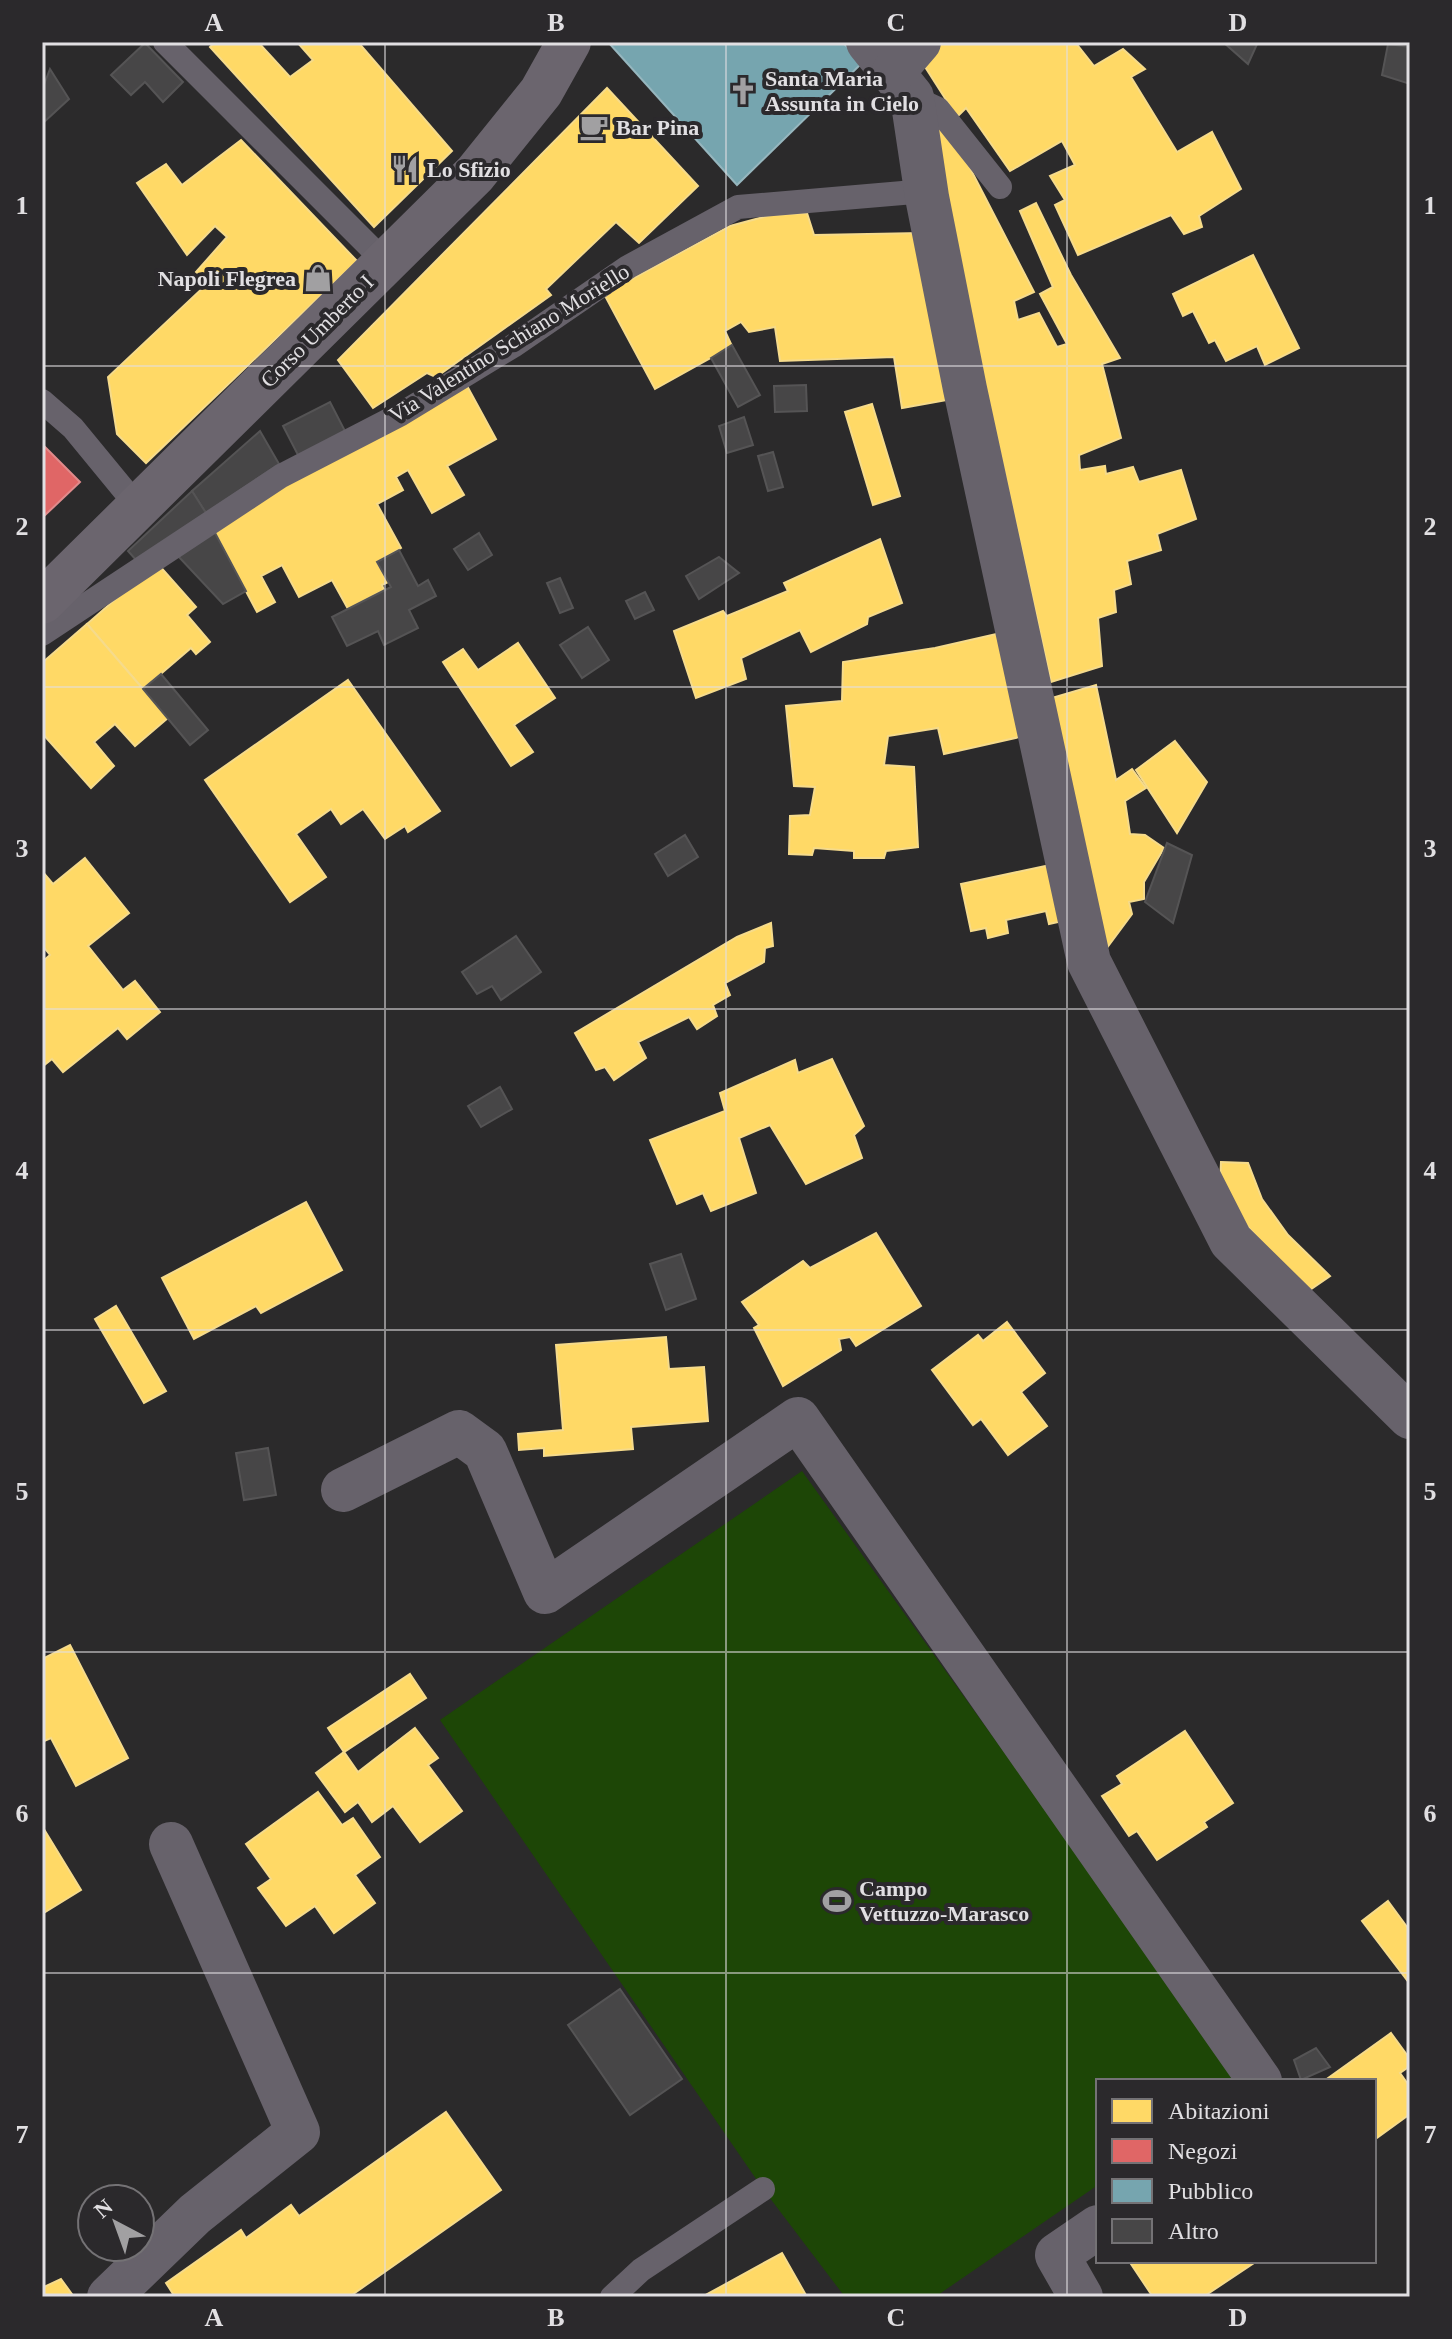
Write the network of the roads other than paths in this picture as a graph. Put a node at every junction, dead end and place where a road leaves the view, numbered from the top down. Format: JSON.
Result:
{"nodes":[{"id":1,"x":165,"y":42,"type":"edge"},
{"id":2,"x":569,"y":42,"type":"edge"},
{"id":3,"x":898,"y":63,"type":"edge"},
{"id":4,"x":1000,"y":187,"type":"dead end"},
{"id":5,"x":926,"y":191,"type":"junction"},
{"id":6,"x":386,"y":263,"type":"junction"},
{"id":7,"x":42,"y":401,"type":"edge"},
{"id":8,"x":138,"y":507,"type":"junction"},
{"id":9,"x":42,"y":602,"type":"edge"},
{"id":10,"x":42,"y":634,"type":"edge"},
{"id":11,"x":1410,"y":1417,"type":"edge"},
{"id":12,"x":343,"y":1490,"type":"dead end"},
{"id":13,"x":171,"y":1844,"type":"dead end"},
{"id":14,"x":1259,"y":2079,"type":"edge"},
{"id":15,"x":763,"y":2189,"type":"dead end"},
{"id":16,"x":1096,"y":2228,"type":"edge"},
{"id":17,"x":109,"y":2297,"type":"edge"},
{"id":18,"x":612,"y":2297,"type":"edge"},
{"id":19,"x":1081,"y":2297,"type":"edge"}],
"edges":[{"from":1,"to":6,"type":"lane"},
{"from":2,"to":6,"type":"street","name":"Corso Umberto I"},
{"from":3,"to":4,"type":"lane"},
{"from":3,"to":5,"type":"street"},
{"from":5,"to":10,"type":"lane","name":"Via Valentino Schiano Moriello"},
{"from":5,"to":11,"type":"street"},
{"from":6,"to":8,"type":"street","name":"Corso Umberto I"},
{"from":7,"to":8,"type":"lane"},
{"from":8,"to":9,"type":"street","name":"Corso Umberto I"},
{"from":12,"to":14,"type":"street"},
{"from":13,"to":17,"type":"street"},
{"from":15,"to":18,"type":"lane"},
{"from":16,"to":19,"type":"street"}]}
